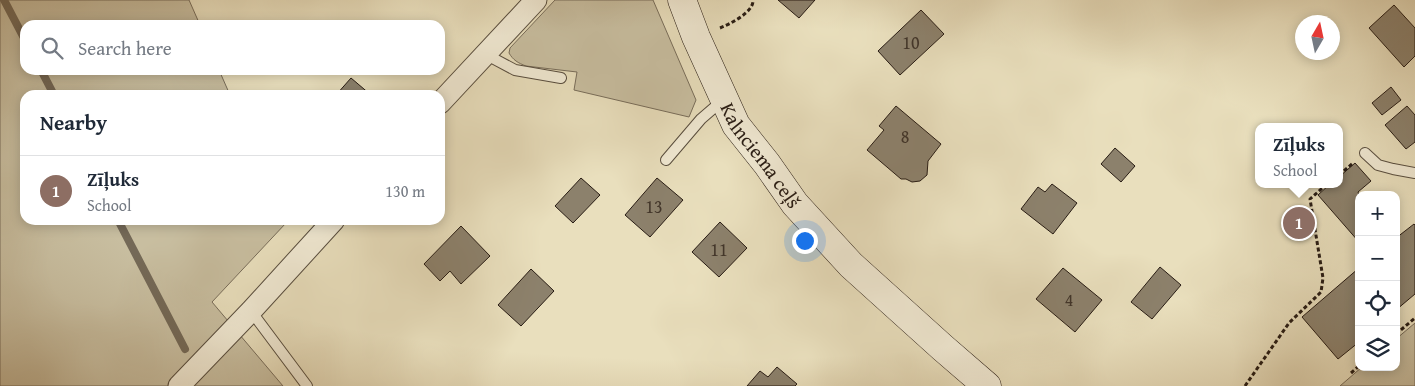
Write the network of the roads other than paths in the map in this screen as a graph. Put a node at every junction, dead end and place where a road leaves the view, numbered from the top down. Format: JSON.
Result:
{"nodes":[{"id":1,"x":536,"y":0,"type":"edge"},
{"id":2,"x":682,"y":0,"type":"edge"},
{"id":3,"x":485,"y":54,"type":"junction"},
{"id":4,"x":560,"y":78,"type":"dead end"},
{"id":5,"x":445,"y":98,"type":"edge"},
{"id":6,"x":724,"y":99,"type":"junction"},
{"id":7,"x":1365,"y":153,"type":"dead end"},
{"id":8,"x":666,"y":160,"type":"dead end"},
{"id":9,"x":1415,"y":173,"type":"edge"},
{"id":10,"x":329,"y":225,"type":"edge"},
{"id":11,"x":251,"y":311,"type":"junction"},
{"id":12,"x":179,"y":386,"type":"edge"},
{"id":13,"x":308,"y":386,"type":"edge"},
{"id":14,"x":988,"y":386,"type":"edge"}],
"edges":[{"from":1,"to":3,"type":"street"},
{"from":2,"to":6,"type":"main road","name":"Kalnciema ceļš"},
{"from":3,"to":4,"type":"lane"},
{"from":3,"to":5,"type":"street"},
{"from":6,"to":8,"type":"lane"},
{"from":6,"to":14,"type":"main road","name":"Kalnciema ceļš"},
{"from":7,"to":9,"type":"lane"},
{"from":10,"to":11,"type":"street"},
{"from":11,"to":12,"type":"street"},
{"from":11,"to":13,"type":"lane"}]}
